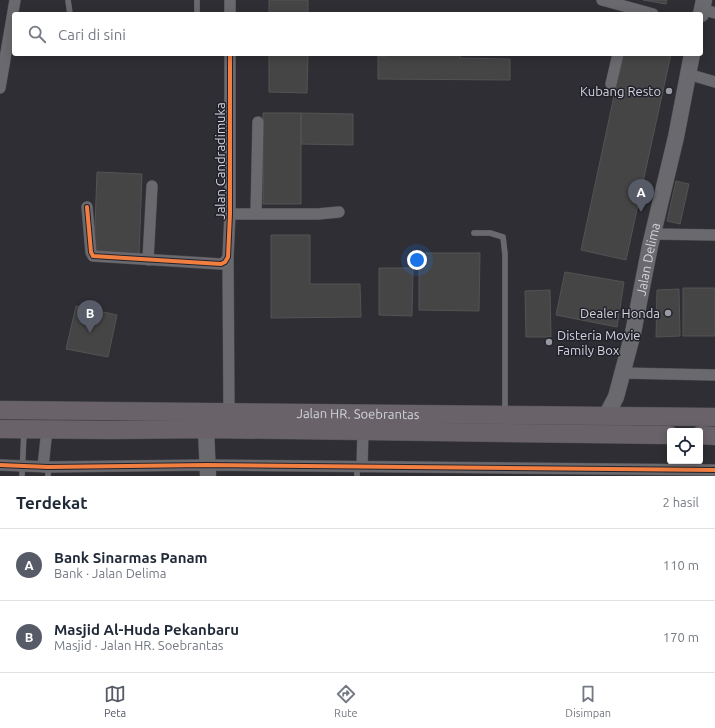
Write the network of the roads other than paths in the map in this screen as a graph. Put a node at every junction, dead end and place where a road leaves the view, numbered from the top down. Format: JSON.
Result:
{"nodes":[{"id":1,"x":15,"y":0,"type":"edge"},
{"id":2,"x":68,"y":0,"type":"edge"},
{"id":3,"x":196,"y":0,"type":"edge"},
{"id":4,"x":230,"y":0,"type":"edge"},
{"id":5,"x":602,"y":0,"type":"edge"},
{"id":6,"x":627,"y":11,"type":"edge"},
{"id":7,"x":13,"y":12,"type":"edge"},
{"id":8,"x":70,"y":12,"type":"edge"},
{"id":9,"x":196,"y":12,"type":"edge"},
{"id":10,"x":230,"y":12,"type":"edge"},
{"id":11,"x":12,"y":18,"type":"edge"},
{"id":12,"x":230,"y":56,"type":"edge"},
{"id":13,"x":618,"y":56,"type":"edge"},
{"id":14,"x":692,"y":56,"type":"edge"},
{"id":15,"x":688,"y":74,"type":"junction"},
{"id":16,"x":715,"y":82,"type":"edge"},
{"id":17,"x":611,"y":84,"type":"dead end"},
{"id":18,"x":0,"y":88,"type":"edge"},
{"id":19,"x":258,"y":122,"type":"dead end"},
{"id":20,"x":152,"y":186,"type":"dead end"},
{"id":21,"x":87,"y":207,"type":"dead end"},
{"id":22,"x":340,"y":212,"type":"dead end"},
{"id":23,"x":230,"y":214,"type":"junction"},
{"id":24,"x":256,"y":214,"type":"junction"},
{"id":25,"x":474,"y":233,"type":"dead end"},
{"id":26,"x":653,"y":234,"type":"junction"},
{"id":27,"x":715,"y":235,"type":"edge"},
{"id":28,"x":148,"y":260,"type":"junction"},
{"id":29,"x":225,"y":261,"type":"junction"},
{"id":30,"x":622,"y":373,"type":"junction"},
{"id":31,"x":715,"y":375,"type":"edge"},
{"id":32,"x":0,"y":410,"type":"edge"},
{"id":33,"x":228,"y":412,"type":"junction"},
{"id":34,"x":505,"y":414,"type":"junction"},
{"id":35,"x":606,"y":416,"type":"junction"},
{"id":36,"x":715,"y":416,"type":"edge"},
{"id":37,"x":0,"y":429,"type":"edge"},
{"id":38,"x":24,"y":429,"type":"junction"},
{"id":39,"x":47,"y":429,"type":"junction"},
{"id":40,"x":206,"y":429,"type":"junction"},
{"id":41,"x":363,"y":431,"type":"junction"},
{"id":42,"x":667,"y":435,"type":"edge"},
{"id":43,"x":703,"y":435,"type":"edge"},
{"id":44,"x":715,"y":436,"type":"edge"},
{"id":45,"x":0,"y":465,"type":"edge"},
{"id":46,"x":46,"y":470,"type":"edge"},
{"id":47,"x":208,"y":470,"type":"edge"},
{"id":48,"x":359,"y":470,"type":"edge"},
{"id":49,"x":715,"y":470,"type":"edge"},
{"id":50,"x":22,"y":471,"type":"edge"},
{"id":51,"x":498,"y":472,"type":"edge"}],
"edges":[{"from":1,"to":7,"type":"street"},
{"from":2,"to":8,"type":"lane"},
{"from":3,"to":9,"type":"lane"},
{"from":4,"to":10,"type":"street"},
{"from":5,"to":6,"type":"street"},
{"from":11,"to":18,"type":"street"},
{"from":12,"to":23,"type":"street","name":"Jalan Candradimuka"},
{"from":13,"to":17,"type":"street"},
{"from":14,"to":15,"type":"main road","name":"Jalan Delima"},
{"from":15,"to":16,"type":"street"},
{"from":15,"to":26,"type":"main road","name":"Jalan Delima"},
{"from":19,"to":24,"type":"street"},
{"from":20,"to":28,"type":"street"},
{"from":21,"to":28,"type":"street"},
{"from":22,"to":24,"type":"street"},
{"from":23,"to":24,"type":"street"},
{"from":23,"to":29,"type":"street","name":"Jalan Candradimuka"},
{"from":25,"to":34,"type":"lane"},
{"from":26,"to":27,"type":"street"},
{"from":26,"to":30,"type":"main road","name":"Jalan Delima"},
{"from":28,"to":29,"type":"street"},
{"from":29,"to":33,"type":"street","name":"Jalan Candradimuka"},
{"from":30,"to":31,"type":"street"},
{"from":30,"to":35,"type":"main road","name":"Jalan Delima"},
{"from":32,"to":33,"type":"main road","name":"Jalan HR. Soebrantas"},
{"from":33,"to":34,"type":"main road","name":"Jalan HR. Soebrantas"},
{"from":34,"to":35,"type":"main road","name":"Jalan HR. Soebrantas"},
{"from":35,"to":36,"type":"main road","name":"Jalan HR. Soebrantas"},
{"from":37,"to":38,"type":"main road","name":"Jalan HR. Soebrantas"},
{"from":38,"to":39,"type":"main road","name":"Jalan HR. Soebrantas"},
{"from":38,"to":50,"type":"lane"},
{"from":39,"to":40,"type":"main road","name":"Jalan HR. Soebrantas"},
{"from":39,"to":46,"type":"street"},
{"from":40,"to":41,"type":"main road","name":"Jalan HR. Soebrantas"},
{"from":40,"to":47,"type":"main road"},
{"from":41,"to":42,"type":"main road","name":"Jalan HR. Soebrantas"},
{"from":41,"to":48,"type":"street"},
{"from":43,"to":44,"type":"main road"},
{"from":45,"to":50,"type":"street"},
{"from":46,"to":47,"type":"street"},
{"from":46,"to":50,"type":"street"},
{"from":47,"to":48,"type":"street"},
{"from":48,"to":51,"type":"street"},
{"from":49,"to":51,"type":"street"}]}
